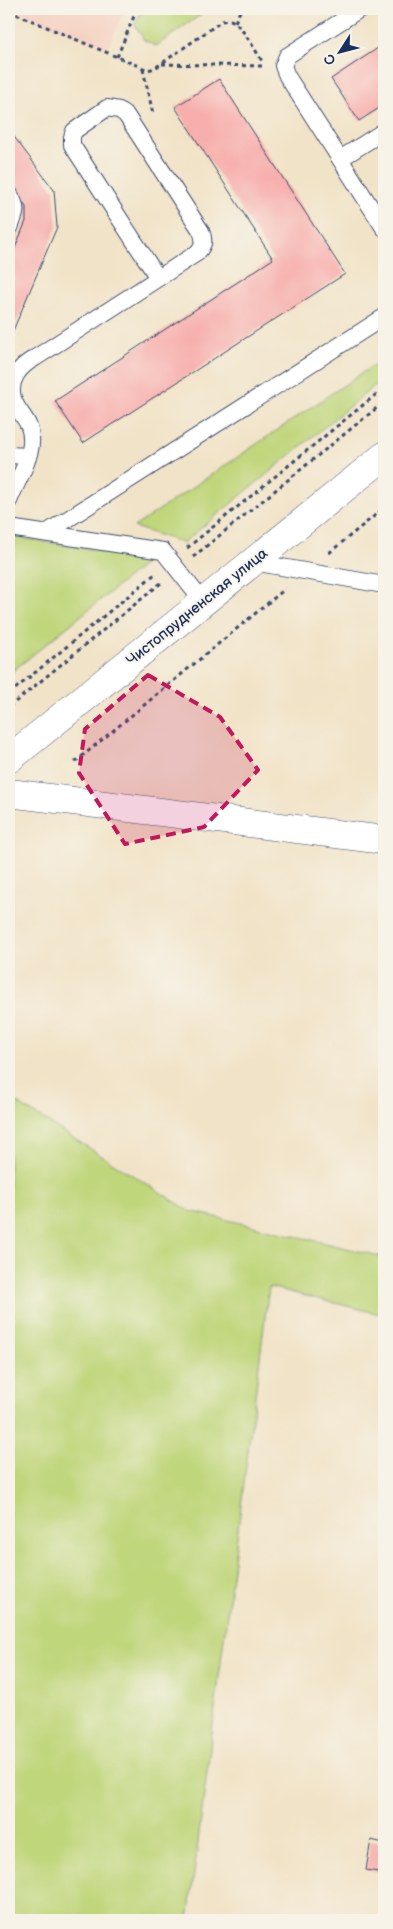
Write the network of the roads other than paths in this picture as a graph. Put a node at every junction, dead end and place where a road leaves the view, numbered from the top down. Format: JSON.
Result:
{"nodes":[{"id":1,"x":360,"y":9,"type":"edge"},
{"id":2,"x":384,"y":131,"type":"edge"},
{"id":3,"x":340,"y":160,"type":"junction"},
{"id":4,"x":9,"y":192,"type":"edge"},
{"id":5,"x":384,"y":228,"type":"edge"},
{"id":6,"x":9,"y":230,"type":"edge"},
{"id":7,"x":158,"y":278,"type":"junction"},
{"id":8,"x":384,"y":317,"type":"edge"},
{"id":9,"x":9,"y":456,"type":"edge"},
{"id":10,"x":28,"y":456,"type":"junction"},
{"id":11,"x":384,"y":456,"type":"edge"},
{"id":12,"x":9,"y":501,"type":"edge"},
{"id":13,"x":9,"y":528,"type":"edge"},
{"id":14,"x":46,"y":533,"type":"junction"},
{"id":15,"x":253,"y":562,"type":"junction"},
{"id":16,"x":384,"y":586,"type":"edge"},
{"id":17,"x":203,"y":602,"type":"junction"},
{"id":18,"x":9,"y":759,"type":"edge"},
{"id":19,"x":9,"y":794,"type":"edge"},
{"id":20,"x":384,"y":840,"type":"edge"}],
"edges":[{"from":1,"to":3,"type":"lane"},
{"from":2,"to":3,"type":"lane"},
{"from":3,"to":5,"type":"lane"},
{"from":4,"to":6,"type":"lane"},
{"from":7,"to":7,"type":"lane"},
{"from":7,"to":10,"type":"lane"},
{"from":8,"to":14,"type":"lane"},
{"from":9,"to":10,"type":"lane"},
{"from":10,"to":12,"type":"lane"},
{"from":11,"to":15,"type":"street","name":"Чистопрудненская улица"},
{"from":13,"to":14,"type":"lane"},
{"from":14,"to":17,"type":"lane"},
{"from":15,"to":16,"type":"lane"},
{"from":15,"to":17,"type":"street","name":"Чистопрудненская улица"},
{"from":17,"to":18,"type":"street","name":"Чистопрудненская улица"},
{"from":19,"to":20,"type":"street"}]}
